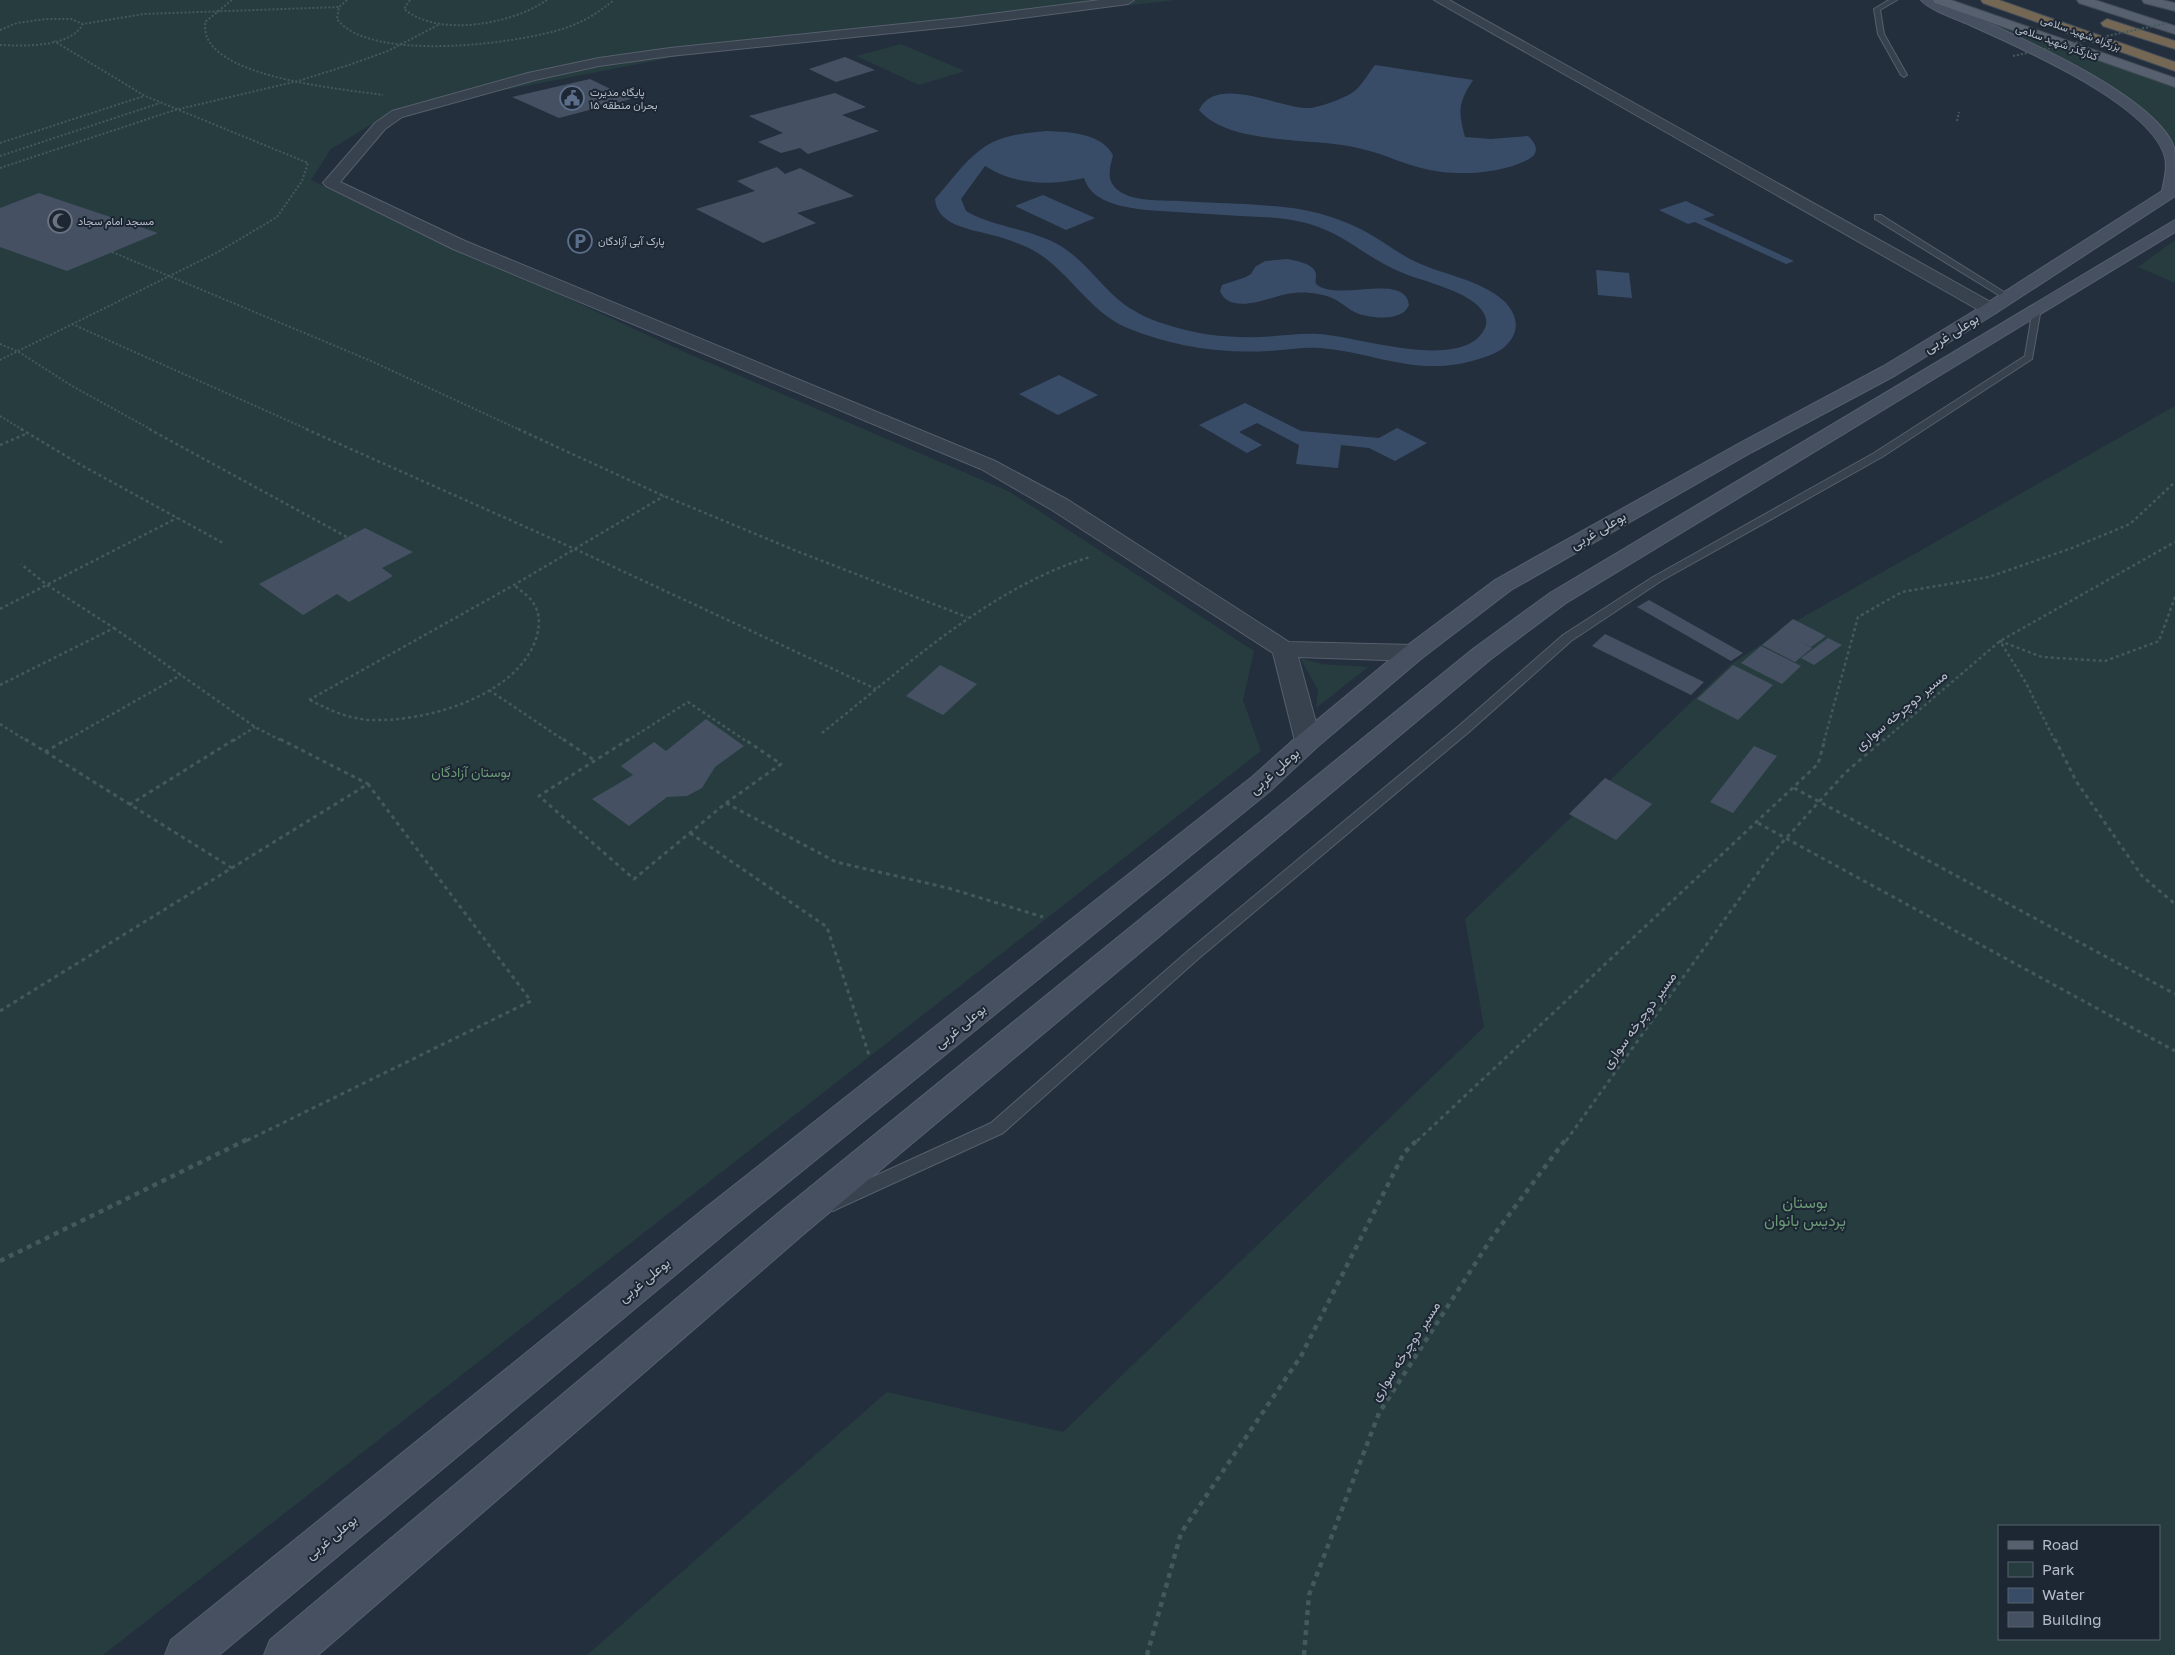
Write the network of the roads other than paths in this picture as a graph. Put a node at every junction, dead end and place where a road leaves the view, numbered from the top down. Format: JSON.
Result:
{"nodes":[{"id":1,"x":1128,"y":0,"type":"edge"},
{"id":2,"x":1440,"y":0,"type":"edge"},
{"id":3,"x":1894,"y":0,"type":"edge"},
{"id":4,"x":1927,"y":0,"type":"edge"},
{"id":5,"x":1939,"y":0,"type":"edge"},
{"id":6,"x":1987,"y":0,"type":"edge"},
{"id":7,"x":2084,"y":0,"type":"edge"},
{"id":8,"x":2148,"y":0,"type":"edge"},
{"id":9,"x":2175,"y":7,"type":"edge"},
{"id":10,"x":2091,"y":18,"type":"dead end"},
{"id":11,"x":2172,"y":27,"type":"edge"},
{"id":12,"x":2175,"y":45,"type":"edge"},
{"id":13,"x":2175,"y":67,"type":"edge"},
{"id":14,"x":1904,"y":76,"type":"dead end"},
{"id":15,"x":2175,"y":83,"type":"edge"},
{"id":16,"x":2172,"y":192,"type":"edge"},
{"id":17,"x":1878,"y":217,"type":"dead end"},
{"id":18,"x":2175,"y":224,"type":"edge"},
{"id":19,"x":1999,"y":303,"type":"junction"},
{"id":20,"x":2037,"y":308,"type":"junction"},
{"id":21,"x":1284,"y":649,"type":"junction"},
{"id":22,"x":1413,"y":653,"type":"junction"},
{"id":23,"x":1308,"y":741,"type":"junction"},
{"id":24,"x":794,"y":1221,"type":"junction"},
{"id":25,"x":186,"y":1655,"type":"edge"},
{"id":26,"x":285,"y":1655,"type":"edge"}],
"edges":[{"from":1,"to":21,"type":"street"},
{"from":2,"to":19,"type":"street"},
{"from":3,"to":14,"type":"lane"},
{"from":4,"to":16,"type":"main road","name":"بوعلی غربی"},
{"from":5,"to":15,"type":"main road","name":"کنارگذر شهید سلامی"},
{"from":6,"to":13,"type":"highway","name":"بزرگراه شهید سلامی"},
{"from":7,"to":11,"type":"main road"},
{"from":8,"to":9,"type":"main road"},
{"from":10,"to":12,"type":"highway","name":"بزرگراه شهید سلامی"},
{"from":16,"to":19,"type":"main road","name":"بوعلی غربی"},
{"from":17,"to":19,"type":"lane"},
{"from":18,"to":20,"type":"main road","name":"بوعلی غربی"},
{"from":19,"to":22,"type":"main road","name":"بوعلی غربی"},
{"from":20,"to":24,"type":"main road","name":"بوعلی غربی"},
{"from":20,"to":24,"type":"lane"},
{"from":21,"to":22,"type":"street"},
{"from":21,"to":23,"type":"street"},
{"from":22,"to":23,"type":"main road","name":"بوعلی غربی"},
{"from":23,"to":25,"type":"main road","name":"بوعلی غربی"},
{"from":24,"to":26,"type":"main road","name":"بوعلی غربی"}]}
